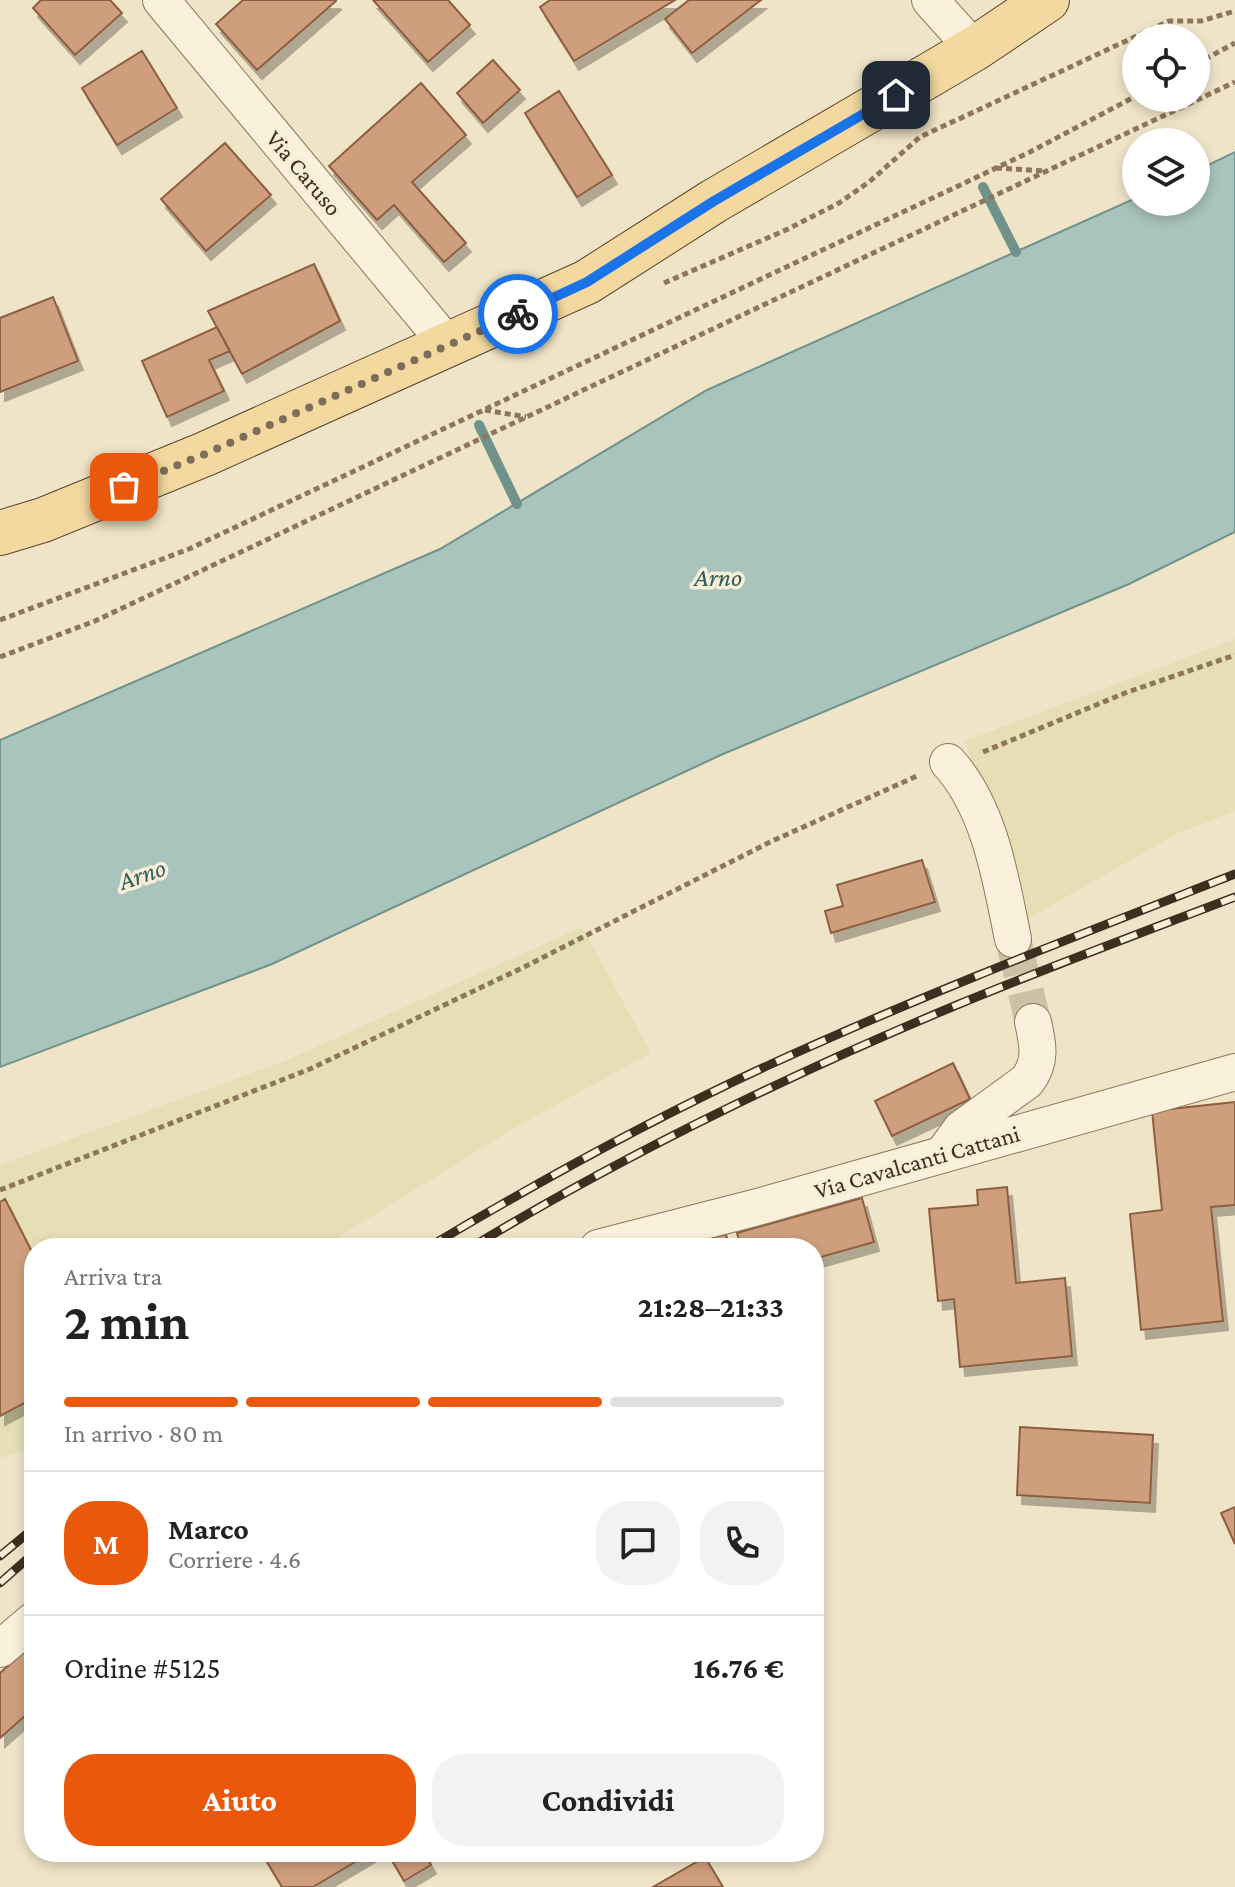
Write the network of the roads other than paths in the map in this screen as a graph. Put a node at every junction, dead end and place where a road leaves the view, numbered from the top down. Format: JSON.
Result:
{"nodes":[{"id":1,"x":161,"y":0,"type":"edge"},
{"id":2,"x":930,"y":0,"type":"edge"},
{"id":3,"x":1047,"y":0,"type":"edge"},
{"id":4,"x":974,"y":49,"type":"junction"},
{"id":5,"x":448,"y":345,"type":"junction"},
{"id":6,"x":0,"y":533,"type":"edge"},
{"id":7,"x":948,"y":762,"type":"road end"},
{"id":8,"x":1013,"y":939,"type":"tunnel mouth"},
{"id":9,"x":1033,"y":1022,"type":"tunnel mouth"},
{"id":10,"x":1235,"y":1072,"type":"edge"},
{"id":11,"x":942,"y":1155,"type":"junction"},
{"id":12,"x":635,"y":1238,"type":"edge"},
{"id":13,"x":24,"y":1629,"type":"edge"},
{"id":14,"x":0,"y":1649,"type":"edge"}],
"edges":[{"from":1,"to":5,"type":"street","name":"Via Caruso"},
{"from":2,"to":4,"type":"street"},
{"from":3,"to":4,"type":"main road"},
{"from":4,"to":5,"type":"main road"},
{"from":5,"to":6,"type":"main road"},
{"from":7,"to":8,"type":"street"},
{"from":9,"to":11,"type":"street"},
{"from":10,"to":11,"type":"street","name":"Via Cavalcanti Cattani"},
{"from":11,"to":12,"type":"street","name":"Via Cavalcanti Cattani"},
{"from":13,"to":14,"type":"street"}]}
